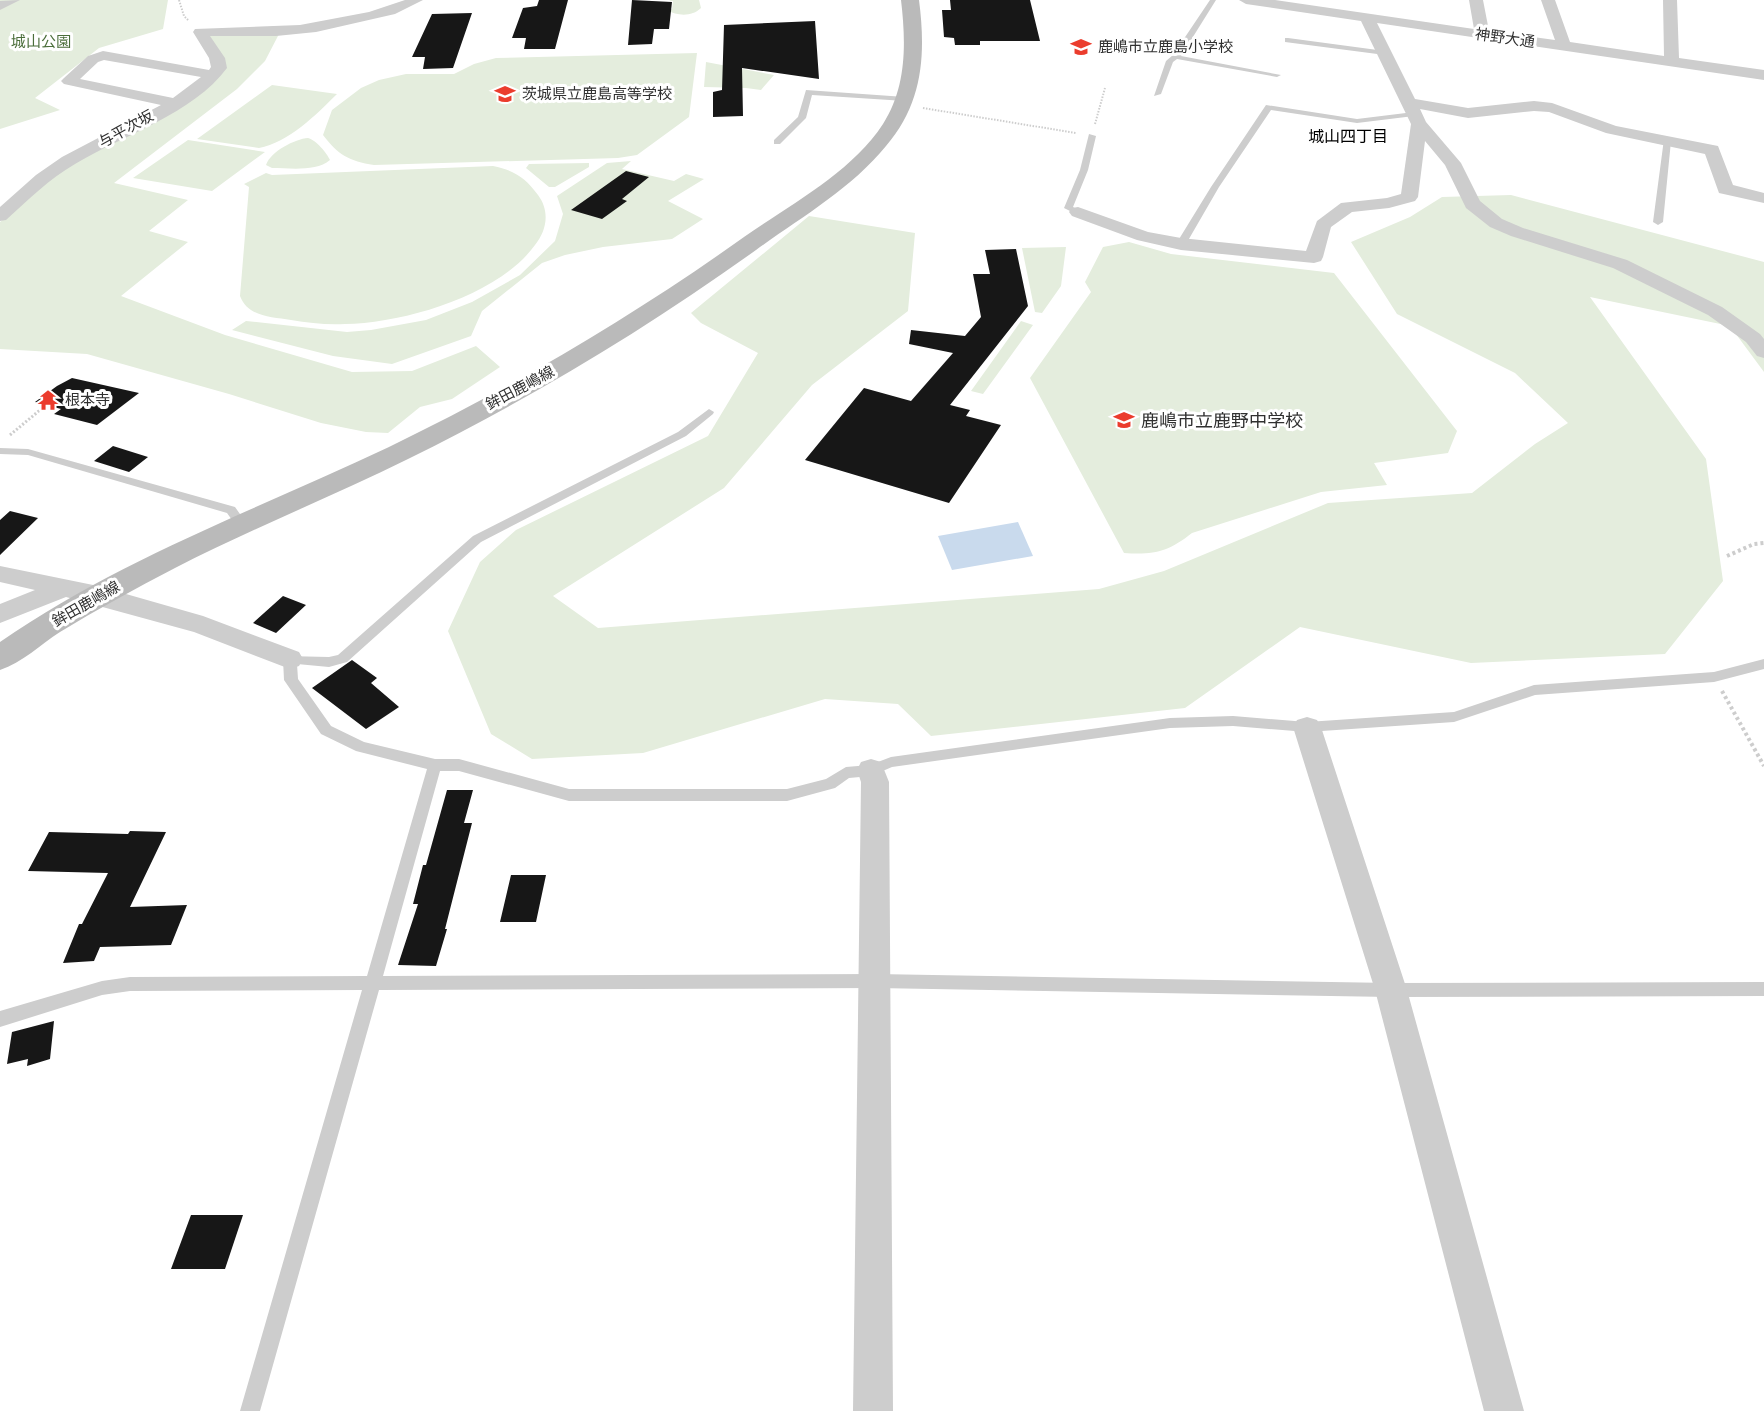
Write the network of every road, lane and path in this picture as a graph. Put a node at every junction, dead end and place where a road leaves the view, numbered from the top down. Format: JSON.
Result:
{"nodes":[{"id":1,"x":13,"y":0,"type":"edge"},
{"id":2,"x":179,"y":0,"type":"edge"},
{"id":3,"x":416,"y":0,"type":"edge"},
{"id":4,"x":910,"y":0,"type":"edge"},
{"id":5,"x":1213,"y":0,"type":"edge"},
{"id":6,"x":1246,"y":0,"type":"edge"},
{"id":7,"x":1476,"y":0,"type":"edge"},
{"id":8,"x":1548,"y":0,"type":"edge"},
{"id":9,"x":1670,"y":0,"type":"edge"},
{"id":10,"x":0,"y":6,"type":"edge"},
{"id":11,"x":1349,"y":7,"type":"edge"},
{"id":12,"x":182,"y":11,"type":"dead end"},
{"id":13,"x":1367,"y":18,"type":"junction"},
{"id":14,"x":1482,"y":34,"type":"junction"},
{"id":15,"x":1288,"y":40,"type":"dead end"},
{"id":16,"x":1564,"y":46,"type":"junction"},
{"id":17,"x":1385,"y":53,"type":"junction"},
{"id":18,"x":1176,"y":57,"type":"junction"},
{"id":19,"x":1672,"y":62,"type":"junction"},
{"id":20,"x":213,"y":75,"type":"junction"},
{"id":21,"x":1277,"y":75,"type":"dead end"},
{"id":22,"x":1764,"y":75,"type":"edge"},
{"id":23,"x":1105,"y":88,"type":"dead end"},
{"id":24,"x":1157,"y":94,"type":"dead end"},
{"id":25,"x":174,"y":103,"type":"junction"},
{"id":26,"x":914,"y":103,"type":"junction"},
{"id":27,"x":1414,"y":114,"type":"junction"},
{"id":28,"x":1092,"y":136,"type":"junction"},
{"id":29,"x":1666,"y":141,"type":"junction"},
{"id":30,"x":777,"y":142,"type":"dead end"},
{"id":31,"x":1764,"y":198,"type":"edge"},
{"id":32,"x":1078,"y":212,"type":"joint"},
{"id":33,"x":0,"y":216,"type":"edge"},
{"id":34,"x":1658,"y":222,"type":"dead end"},
{"id":35,"x":1181,"y":244,"type":"junction"},
{"id":36,"x":1764,"y":352,"type":"edge"},
{"id":37,"x":40,"y":410,"type":"dead end"},
{"id":38,"x":709,"y":412,"type":"dead end"},
{"id":39,"x":8,"y":436,"type":"dead end"},
{"id":40,"x":0,"y":451,"type":"edge"},
{"id":41,"x":241,"y":524,"type":"junction"},
{"id":42,"x":1764,"y":543,"type":"edge"},
{"id":43,"x":1727,"y":556,"type":"dead end"},
{"id":44,"x":0,"y":574,"type":"edge"},
{"id":45,"x":64,"y":588,"type":"junction"},
{"id":46,"x":98,"y":595,"type":"junction"},
{"id":47,"x":0,"y":614,"type":"edge"},
{"id":48,"x":0,"y":658,"type":"edge"},
{"id":49,"x":290,"y":659,"type":"junction"},
{"id":50,"x":1764,"y":664,"type":"edge"},
{"id":51,"x":1714,"y":677,"type":"junction"},
{"id":52,"x":1307,"y":727,"type":"junction"},
{"id":53,"x":435,"y":765,"type":"junction"},
{"id":54,"x":1764,"y":766,"type":"edge"},
{"id":55,"x":872,"y":770,"type":"junction"},
{"id":56,"x":876,"y":981,"type":"junction"},
{"id":57,"x":374,"y":982,"type":"junction"},
{"id":58,"x":1764,"y":989,"type":"edge"},
{"id":59,"x":1391,"y":990,"type":"junction"},
{"id":60,"x":0,"y":1019,"type":"edge"},
{"id":61,"x":250,"y":1411,"type":"edge"},
{"id":62,"x":873,"y":1411,"type":"edge"},
{"id":63,"x":1504,"y":1411,"type":"edge"}],
"edges":[{"from":1,"to":10,"type":"street"},
{"from":2,"to":12,"type":"path"},
{"from":3,"to":20,"type":"street"},
{"from":4,"to":26,"type":"main road","name":"鉾田鹿嶋線"},
{"from":5,"to":18,"type":"lane"},
{"from":6,"to":11,"type":"street","name":"神野大通"},
{"from":7,"to":14,"type":"street"},
{"from":8,"to":16,"type":"street"},
{"from":9,"to":19,"type":"street"},
{"from":11,"to":13,"type":"street","name":"神野大通"},
{"from":13,"to":14,"type":"street","name":"神野大通"},
{"from":13,"to":17,"type":"street"},
{"from":14,"to":16,"type":"street","name":"神野大通"},
{"from":15,"to":17,"type":"lane"},
{"from":16,"to":19,"type":"street","name":"神野大通"},
{"from":17,"to":27,"type":"street"},
{"from":18,"to":21,"type":"lane"},
{"from":18,"to":24,"type":"lane"},
{"from":19,"to":22,"type":"street","name":"神野大通"},
{"from":20,"to":25,"type":"street","name":"与平次坂"},
{"from":20,"to":25,"type":"street"},
{"from":23,"to":28,"type":"path"},
{"from":25,"to":33,"type":"street","name":"与平次坂"},
{"from":26,"to":28,"type":"path"},
{"from":26,"to":30,"type":"lane"},
{"from":26,"to":41,"type":"main road","name":"鉾田鹿嶋線"},
{"from":27,"to":29,"type":"street"},
{"from":27,"to":35,"type":"lane"},
{"from":27,"to":35,"type":"street"},
{"from":27,"to":36,"type":"street"},
{"from":28,"to":32,"type":"lane"},
{"from":29,"to":31,"type":"street"},
{"from":29,"to":34,"type":"lane"},
{"from":32,"to":35,"type":"street"},
{"from":37,"to":39,"type":"path"},
{"from":38,"to":49,"type":"lane"},
{"from":40,"to":41,"type":"lane"},
{"from":41,"to":46,"type":"main road","name":"鉾田鹿嶋線"},
{"from":42,"to":43,"type":"path"},
{"from":44,"to":45,"type":"street"},
{"from":45,"to":46,"type":"street"},
{"from":45,"to":47,"type":"street"},
{"from":46,"to":48,"type":"main road","name":"鉾田鹿嶋線"},
{"from":46,"to":49,"type":"street"},
{"from":49,"to":53,"type":"lane"},
{"from":50,"to":51,"type":"lane"},
{"from":51,"to":52,"type":"lane"},
{"from":51,"to":54,"type":"path"},
{"from":52,"to":55,"type":"lane"},
{"from":52,"to":59,"type":"street"},
{"from":53,"to":55,"type":"lane"},
{"from":53,"to":57,"type":"lane"},
{"from":55,"to":56,"type":"street"},
{"from":56,"to":57,"type":"lane"},
{"from":56,"to":59,"type":"lane"},
{"from":56,"to":62,"type":"street"},
{"from":57,"to":60,"type":"lane"},
{"from":57,"to":61,"type":"lane"},
{"from":58,"to":59,"type":"lane"},
{"from":59,"to":63,"type":"street"}]}
